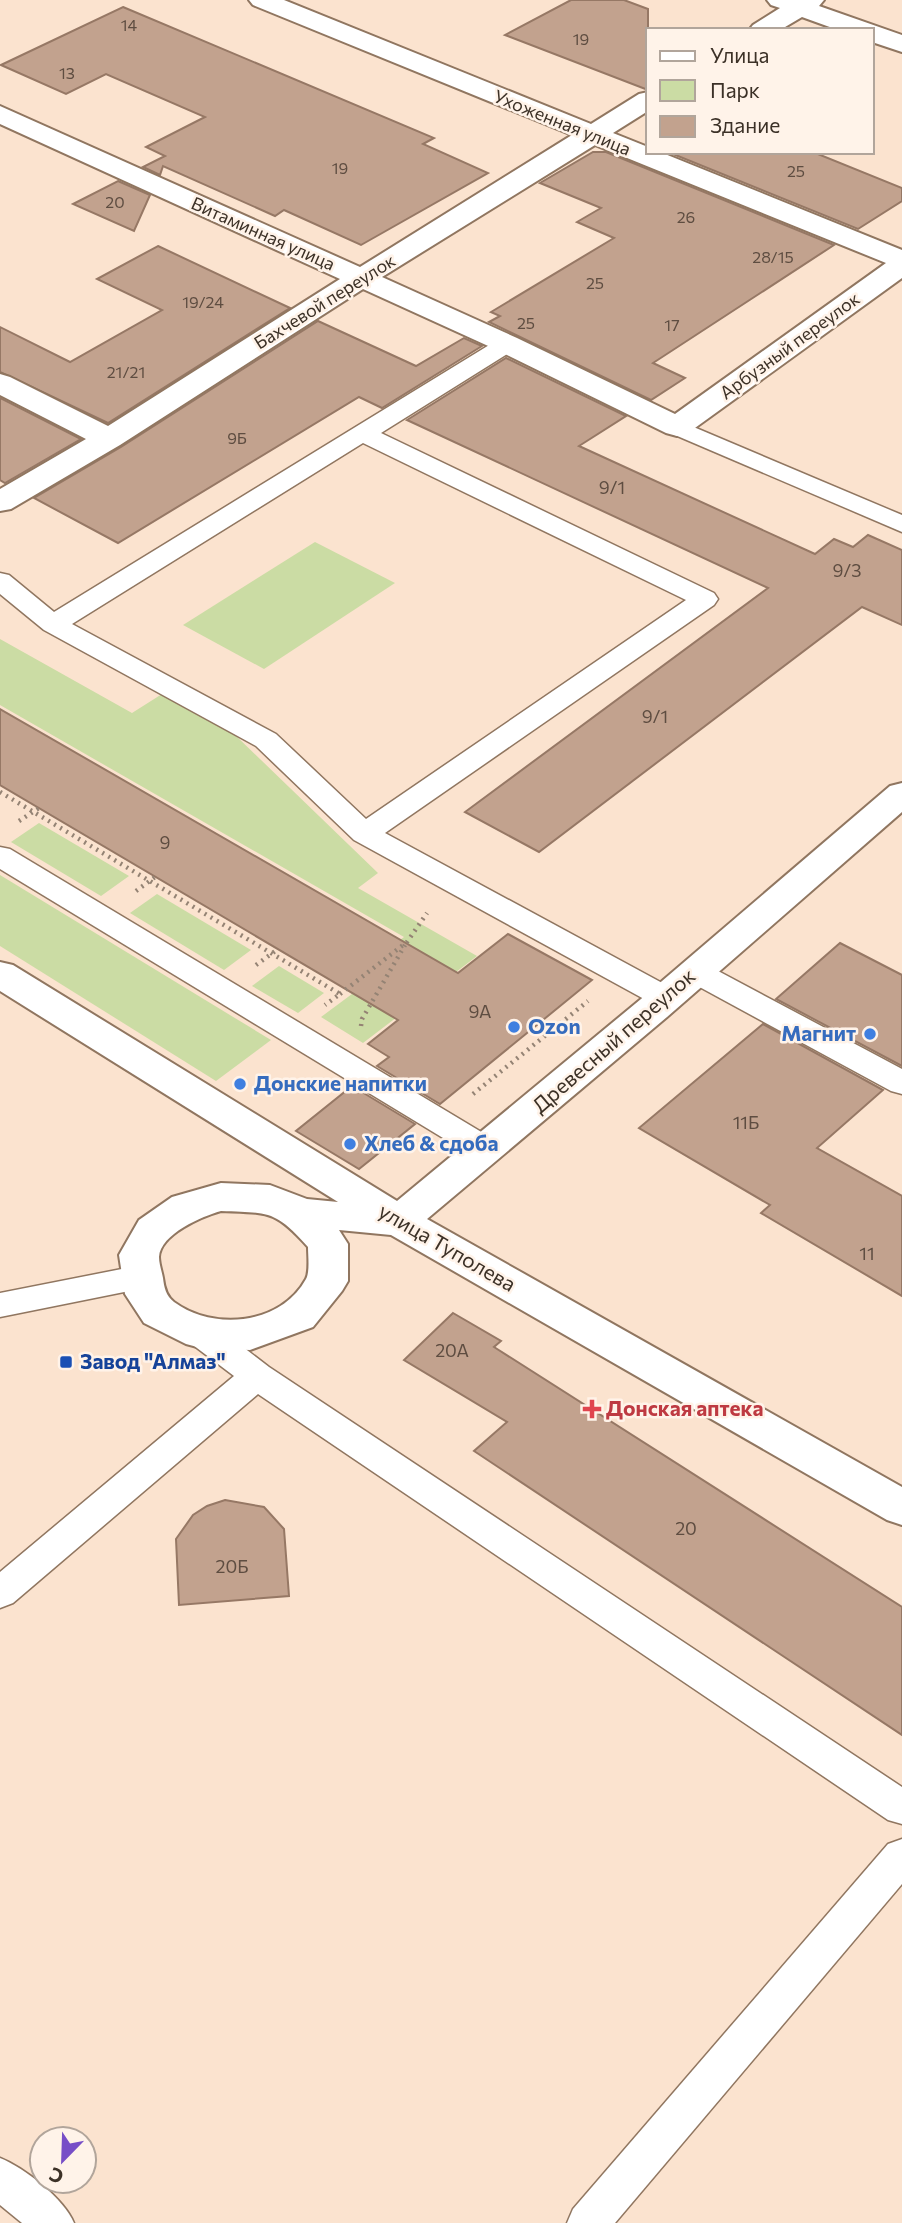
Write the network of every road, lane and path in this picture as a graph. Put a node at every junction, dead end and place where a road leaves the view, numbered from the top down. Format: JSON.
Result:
{"nodes":[{"id":1,"x":262,"y":0,"type":"edge"},
{"id":2,"x":797,"y":2,"type":"edge"},
{"id":3,"x":764,"y":28,"type":"edge"},
{"id":4,"x":857,"y":28,"type":"edge"},
{"id":5,"x":874,"y":34,"type":"edge"},
{"id":6,"x":902,"y":44,"type":"edge"},
{"id":7,"x":646,"y":101,"type":"edge"},
{"id":8,"x":0,"y":114,"type":"edge"},
{"id":9,"x":591,"y":135,"type":"junction"},
{"id":10,"x":902,"y":263,"type":"edge"},
{"id":11,"x":361,"y":278,"type":"junction"},
{"id":12,"x":507,"y":344,"type":"junction"},
{"id":13,"x":0,"y":383,"type":"edge"},
{"id":14,"x":677,"y":427,"type":"junction"},
{"id":15,"x":364,"y":433,"type":"junction"},
{"id":16,"x":109,"y":439,"type":"junction"},
{"id":17,"x":0,"y":502,"type":"edge"},
{"id":18,"x":902,"y":524,"type":"edge"},
{"id":19,"x":0,"y":580,"type":"edge"},
{"id":20,"x":53,"y":624,"type":"junction"},
{"id":21,"x":0,"y":792,"type":"edge"},
{"id":22,"x":902,"y":794,"type":"edge"},
{"id":23,"x":364,"y":834,"type":"junction"},
{"id":24,"x":0,"y":856,"type":"edge"},
{"id":25,"x":445,"y":878,"type":"junction"},
{"id":26,"x":407,"y":942,"type":"junction"},
{"id":27,"x":694,"y":971,"type":"junction"},
{"id":28,"x":621,"y":973,"type":"junction"},
{"id":29,"x":0,"y":974,"type":"edge"},
{"id":30,"x":340,"y":994,"type":"junction"},
{"id":31,"x":666,"y":998,"type":"junction"},
{"id":32,"x":320,"y":1009,"type":"dead end"},
{"id":33,"x":359,"y":1031,"type":"dead end"},
{"id":34,"x":902,"y":1083,"type":"edge"},
{"id":35,"x":469,"y":1097,"type":"dead end"},
{"id":36,"x":487,"y":1150,"type":"junction"},
{"id":37,"x":301,"y":1213,"type":"junction"},
{"id":38,"x":399,"y":1221,"type":"junction"},
{"id":39,"x":142,"y":1277,"type":"junction"},
{"id":40,"x":0,"y":1305,"type":"edge"},
{"id":41,"x":201,"y":1333,"type":"junction"},
{"id":42,"x":257,"y":1376,"type":"junction"},
{"id":43,"x":902,"y":1508,"type":"edge"},
{"id":44,"x":0,"y":1593,"type":"edge"},
{"id":45,"x":902,"y":1808,"type":"edge"},
{"id":46,"x":902,"y":1856,"type":"edge"},
{"id":47,"x":0,"y":2178,"type":"edge"},
{"id":48,"x":53,"y":2223,"type":"edge"},
{"id":49,"x":588,"y":2223,"type":"edge"}],
"edges":[{"from":1,"to":9,"type":"street","name":"Ухоженная улица"},
{"from":2,"to":3,"type":"street"},
{"from":2,"to":4,"type":"street"},
{"from":5,"to":6,"type":"street"},
{"from":7,"to":9,"type":"street","name":"Бахчевой переулок"},
{"from":8,"to":11,"type":"street","name":"Витаминная улица"},
{"from":9,"to":10,"type":"street","name":"Ухоженная улица"},
{"from":9,"to":11,"type":"street","name":"Бахчевой переулок"},
{"from":10,"to":14,"type":"street","name":"Арбузный переулок"},
{"from":11,"to":12,"type":"street","name":"Витаминная улица"},
{"from":11,"to":16,"type":"street","name":"Бахчевой переулок"},
{"from":12,"to":14,"type":"street","name":"Витаминная улица"},
{"from":12,"to":15,"type":"lane"},
{"from":13,"to":16,"type":"street"},
{"from":14,"to":18,"type":"lane"},
{"from":15,"to":20,"type":"lane"},
{"from":15,"to":23,"type":"lane"},
{"from":16,"to":17,"type":"street","name":"Бахчевой переулок"},
{"from":19,"to":20,"type":"lane"},
{"from":20,"to":23,"type":"lane"},
{"from":21,"to":30,"type":"path"},
{"from":22,"to":27,"type":"street","name":"Древесный переулок"},
{"from":23,"to":25,"type":"lane"},
{"from":24,"to":36,"type":"lane"},
{"from":25,"to":26,"type":"path"},
{"from":25,"to":28,"type":"lane"},
{"from":26,"to":30,"type":"path"},
{"from":26,"to":33,"type":"path"},
{"from":27,"to":31,"type":"street","name":"Древесный переулок"},
{"from":27,"to":34,"type":"lane"},
{"from":28,"to":31,"type":"lane"},
{"from":28,"to":35,"type":"path"},
{"from":29,"to":38,"type":"street","name":"улица Туполева"},
{"from":30,"to":32,"type":"path"},
{"from":31,"to":36,"type":"street","name":"Древесный переулок"},
{"from":36,"to":38,"type":"street","name":"Древесный переулок"},
{"from":37,"to":38,"type":"street"},
{"from":37,"to":39,"type":"street"},
{"from":37,"to":41,"type":"street"},
{"from":38,"to":43,"type":"street","name":"улица Туполева"},
{"from":39,"to":40,"type":"lane"},
{"from":39,"to":41,"type":"street"},
{"from":41,"to":42,"type":"lane"},
{"from":42,"to":44,"type":"lane"},
{"from":42,"to":45,"type":"lane"},
{"from":46,"to":49,"type":"lane"},
{"from":47,"to":48,"type":"lane"}]}
